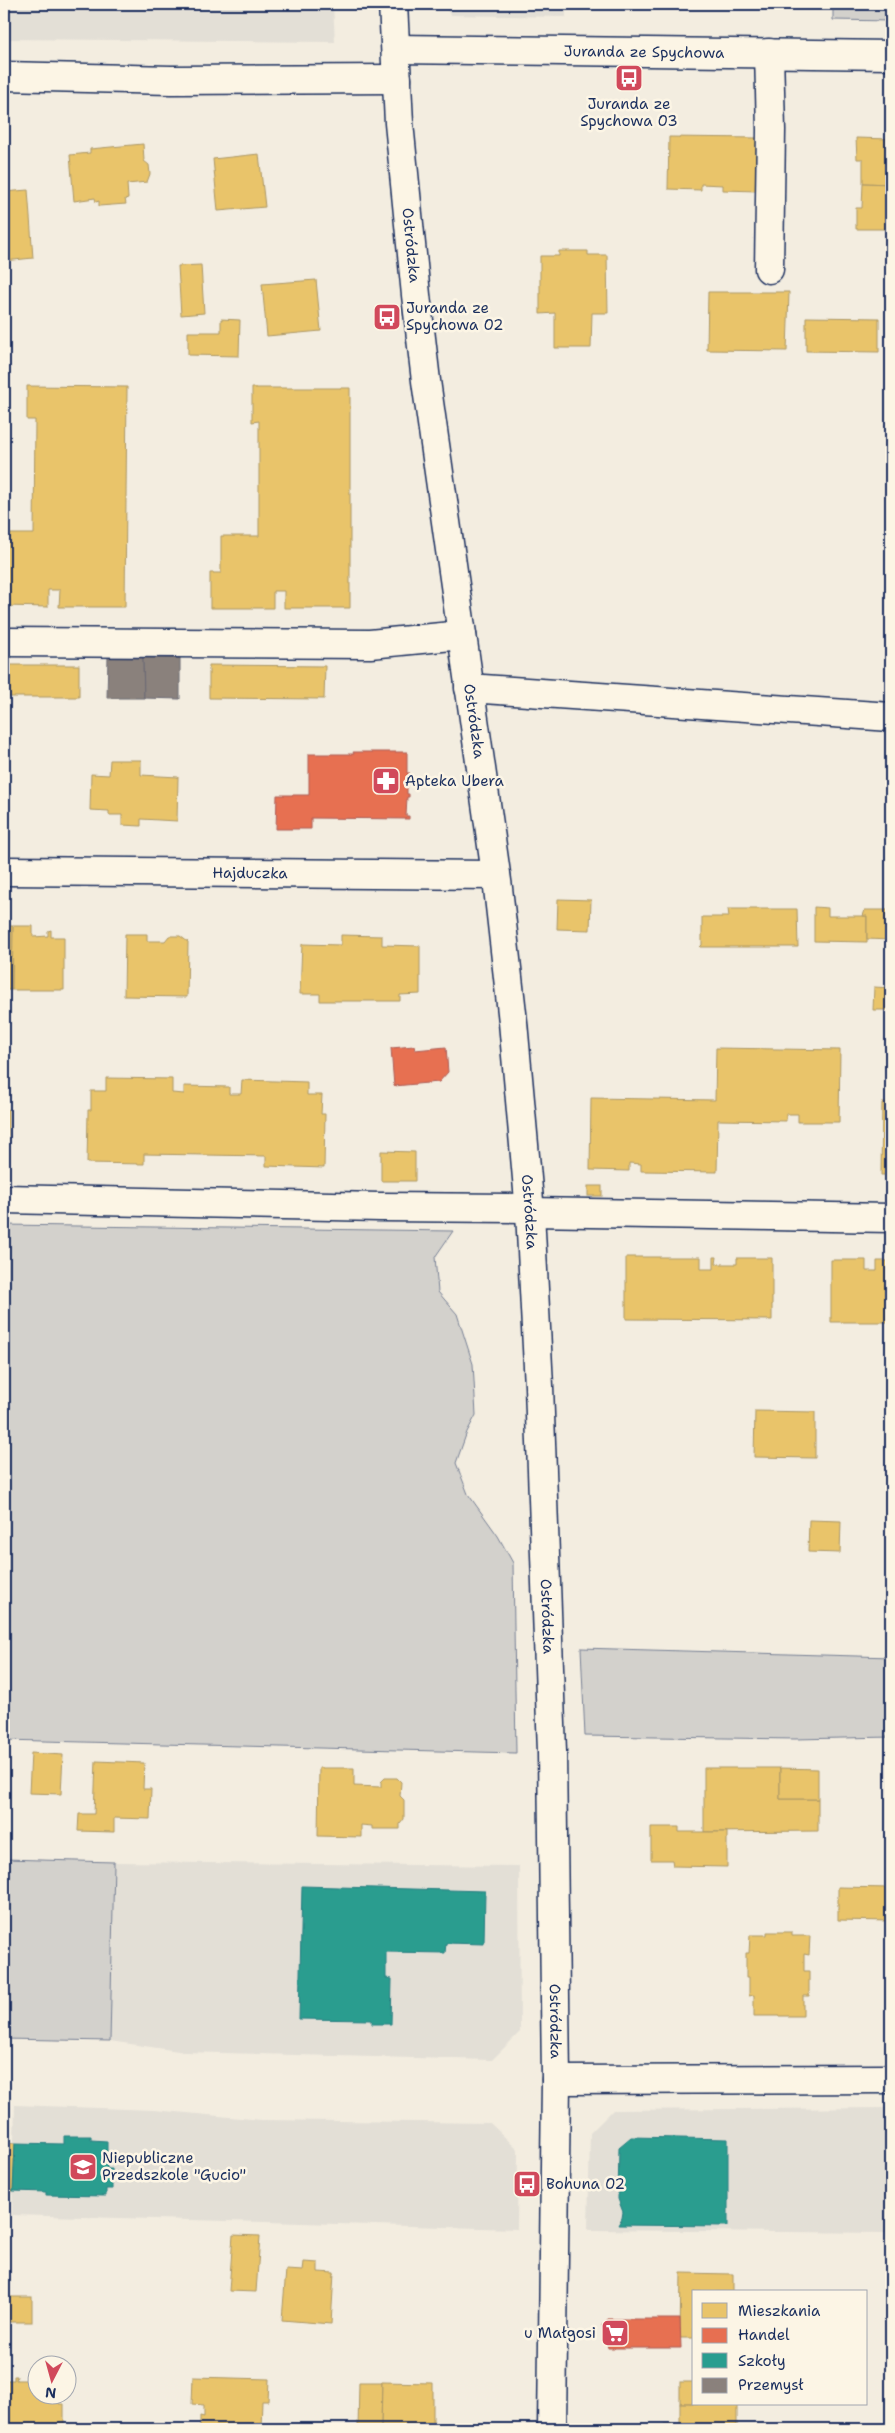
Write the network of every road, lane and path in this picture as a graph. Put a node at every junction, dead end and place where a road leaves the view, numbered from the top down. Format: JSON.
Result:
{"nodes":[{"id":1,"x":393,"y":4,"type":"edge"},
{"id":2,"x":396,"y":49,"type":"junction"},
{"id":3,"x":769,"y":53,"type":"junction"},
{"id":4,"x":891,"y":55,"type":"edge"},
{"id":5,"x":4,"y":76,"type":"edge"},
{"id":6,"x":397,"y":79,"type":"junction"},
{"id":7,"x":769,"y":269,"type":"dead end"},
{"id":8,"x":462,"y":636,"type":"junction"},
{"id":9,"x":4,"y":642,"type":"edge"},
{"id":10,"x":469,"y":688,"type":"junction"},
{"id":11,"x":891,"y":717,"type":"edge"},
{"id":12,"x":4,"y":871,"type":"edge"},
{"id":13,"x":496,"y":875,"type":"junction"},
{"id":14,"x":4,"y":1199,"type":"edge"},
{"id":15,"x":529,"y":1210,"type":"junction"},
{"id":16,"x":891,"y":1218,"type":"edge"},
{"id":17,"x":891,"y":2079,"type":"edge"},
{"id":18,"x":556,"y":2080,"type":"junction"},
{"id":19,"x":552,"y":2429,"type":"edge"}],
"edges":[{"from":1,"to":2,"type":"street","name":"Ostródzka"},
{"from":2,"to":3,"type":"street","name":"Juranda ze Spychowa"},
{"from":2,"to":6,"type":"street","name":"Ostródzka"},
{"from":3,"to":4,"type":"street","name":"Juranda ze Spychowa"},
{"from":3,"to":7,"type":"street"},
{"from":5,"to":6,"type":"street"},
{"from":6,"to":8,"type":"street","name":"Ostródzka"},
{"from":8,"to":9,"type":"street"},
{"from":8,"to":10,"type":"street","name":"Ostródzka"},
{"from":10,"to":11,"type":"street"},
{"from":10,"to":13,"type":"street","name":"Ostródzka"},
{"from":12,"to":13,"type":"street","name":"Hajduczka"},
{"from":13,"to":15,"type":"street","name":"Ostródzka"},
{"from":14,"to":15,"type":"street"},
{"from":15,"to":16,"type":"street"},
{"from":15,"to":18,"type":"street","name":"Ostródzka"},
{"from":17,"to":18,"type":"street"},
{"from":18,"to":19,"type":"street","name":"Ostródzka"}]}
